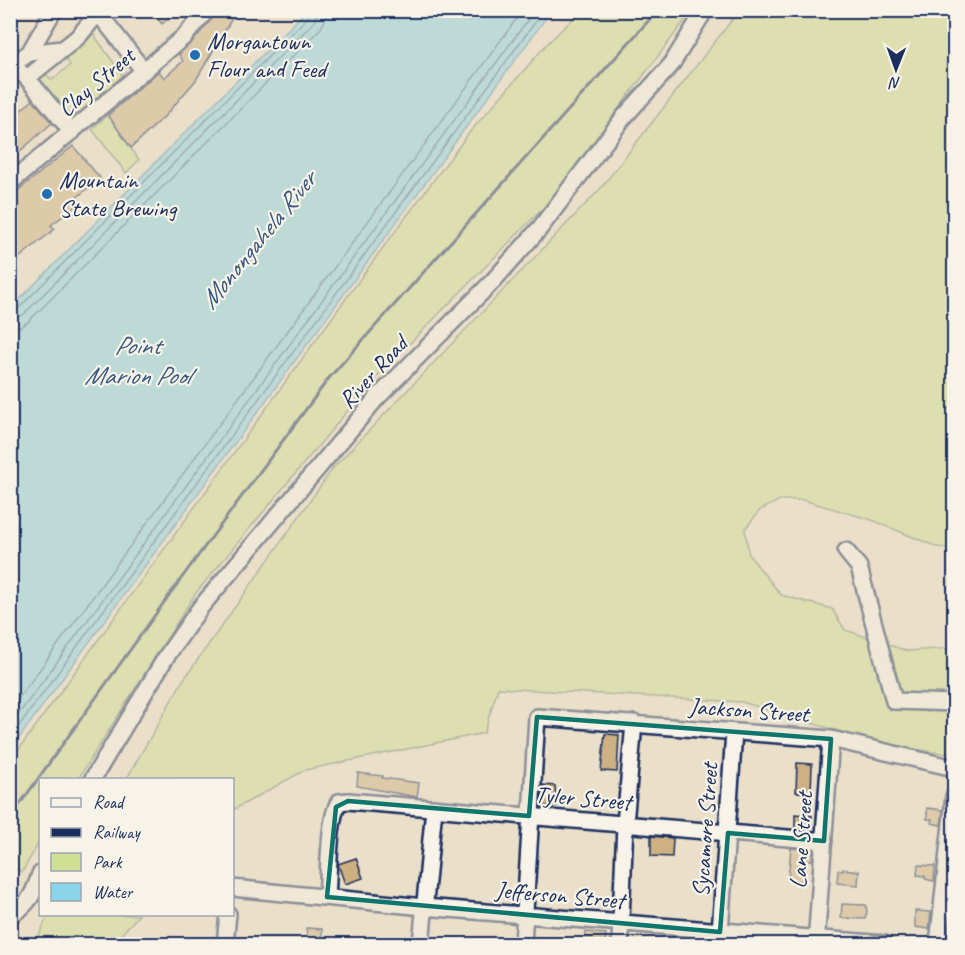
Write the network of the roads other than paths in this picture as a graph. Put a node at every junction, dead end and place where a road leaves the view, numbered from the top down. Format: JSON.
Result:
{"nodes":[{"id":1,"x":54,"y":10,"type":"edge"},
{"id":2,"x":207,"y":10,"type":"edge"},
{"id":3,"x":705,"y":10,"type":"edge"},
{"id":4,"x":97,"y":12,"type":"edge"},
{"id":5,"x":63,"y":49,"type":"junction"},
{"id":6,"x":29,"y":53,"type":"junction"},
{"id":7,"x":11,"y":64,"type":"edge"},
{"id":8,"x":144,"y":71,"type":"junction"},
{"id":9,"x":27,"y":78,"type":"junction"},
{"id":10,"x":72,"y":132,"type":"junction"},
{"id":11,"x":10,"y":183,"type":"edge"},
{"id":12,"x":846,"y":551,"type":"dead end"},
{"id":13,"x":954,"y":703,"type":"edge"},
{"id":14,"x":634,"y":723,"type":"junction"},
{"id":15,"x":734,"y":732,"type":"junction"},
{"id":16,"x":831,"y":739,"type":"junction"},
{"id":17,"x":954,"y":768,"type":"edge"},
{"id":18,"x":93,"y":778,"type":"edge"},
{"id":19,"x":954,"y":806,"type":"edge"},
{"id":20,"x":434,"y":808,"type":"junction"},
{"id":21,"x":529,"y":816,"type":"junction"},
{"id":22,"x":626,"y":824,"type":"junction"},
{"id":23,"x":728,"y":833,"type":"junction"},
{"id":24,"x":824,"y":841,"type":"junction"},
{"id":25,"x":39,"y":877,"type":"edge"},
{"id":26,"x":234,"y":888,"type":"edge"},
{"id":27,"x":327,"y":897,"type":"junction"},
{"id":28,"x":424,"y":907,"type":"junction"},
{"id":29,"x":525,"y":914,"type":"junction"},
{"id":30,"x":10,"y":915,"type":"edge"},
{"id":31,"x":228,"y":916,"type":"edge"},
{"id":32,"x":621,"y":923,"type":"junction"},
{"id":33,"x":947,"y":930,"type":"edge"},
{"id":34,"x":720,"y":932,"type":"junction"},
{"id":35,"x":816,"y":941,"type":"edge"},
{"id":36,"x":225,"y":945,"type":"edge"},
{"id":37,"x":421,"y":945,"type":"edge"},
{"id":38,"x":523,"y":945,"type":"edge"},
{"id":39,"x":620,"y":945,"type":"edge"},
{"id":40,"x":885,"y":945,"type":"edge"},
{"id":41,"x":938,"y":945,"type":"edge"}],
"edges":[{"from":1,"to":6,"type":"street"},
{"from":2,"to":8,"type":"street","name":"Clay Street"},
{"from":3,"to":18,"type":"street","name":"River Road"},
{"from":4,"to":5,"type":"street"},
{"from":4,"to":8,"type":"street"},
{"from":5,"to":6,"type":"street"},
{"from":5,"to":9,"type":"street"},
{"from":6,"to":7,"type":"street"},
{"from":7,"to":9,"type":"street"},
{"from":8,"to":10,"type":"street","name":"Clay Street"},
{"from":9,"to":10,"type":"street"},
{"from":10,"to":11,"type":"street","name":"Clay Street"},
{"from":12,"to":13,"type":"street"},
{"from":14,"to":15,"type":"street","name":"Jackson Street"},
{"from":14,"to":21,"type":"street","name":"Jackson Street"},
{"from":14,"to":22,"type":"street"},
{"from":15,"to":16,"type":"street","name":"Jackson Street"},
{"from":15,"to":23,"type":"street","name":"Sycamore Street"},
{"from":16,"to":17,"type":"street","name":"Jackson Street"},
{"from":16,"to":24,"type":"street","name":"Lane Street"},
{"from":19,"to":33,"type":"street"},
{"from":20,"to":21,"type":"street","name":"Tyler Street"},
{"from":20,"to":27,"type":"street","name":"Tyler Street"},
{"from":20,"to":28,"type":"street"},
{"from":21,"to":22,"type":"street","name":"Tyler Street"},
{"from":21,"to":29,"type":"street"},
{"from":22,"to":23,"type":"street","name":"Tyler Street"},
{"from":22,"to":32,"type":"street"},
{"from":23,"to":24,"type":"street","name":"Tyler Street"},
{"from":23,"to":34,"type":"street","name":"Sycamore Street"},
{"from":24,"to":35,"type":"street","name":"Lane Street"},
{"from":25,"to":30,"type":"street"},
{"from":26,"to":27,"type":"street","name":"Jefferson Street"},
{"from":27,"to":28,"type":"street","name":"Jefferson Street"},
{"from":28,"to":29,"type":"street","name":"Jefferson Street"},
{"from":28,"to":37,"type":"street"},
{"from":29,"to":32,"type":"street","name":"Jefferson Street"},
{"from":29,"to":38,"type":"street"},
{"from":31,"to":36,"type":"street"},
{"from":32,"to":34,"type":"street","name":"Jefferson Street"},
{"from":32,"to":39,"type":"street"},
{"from":33,"to":41,"type":"street"},
{"from":34,"to":35,"type":"street","name":"Jefferson Street"},
{"from":35,"to":40,"type":"street","name":"Jefferson Street"}]}
